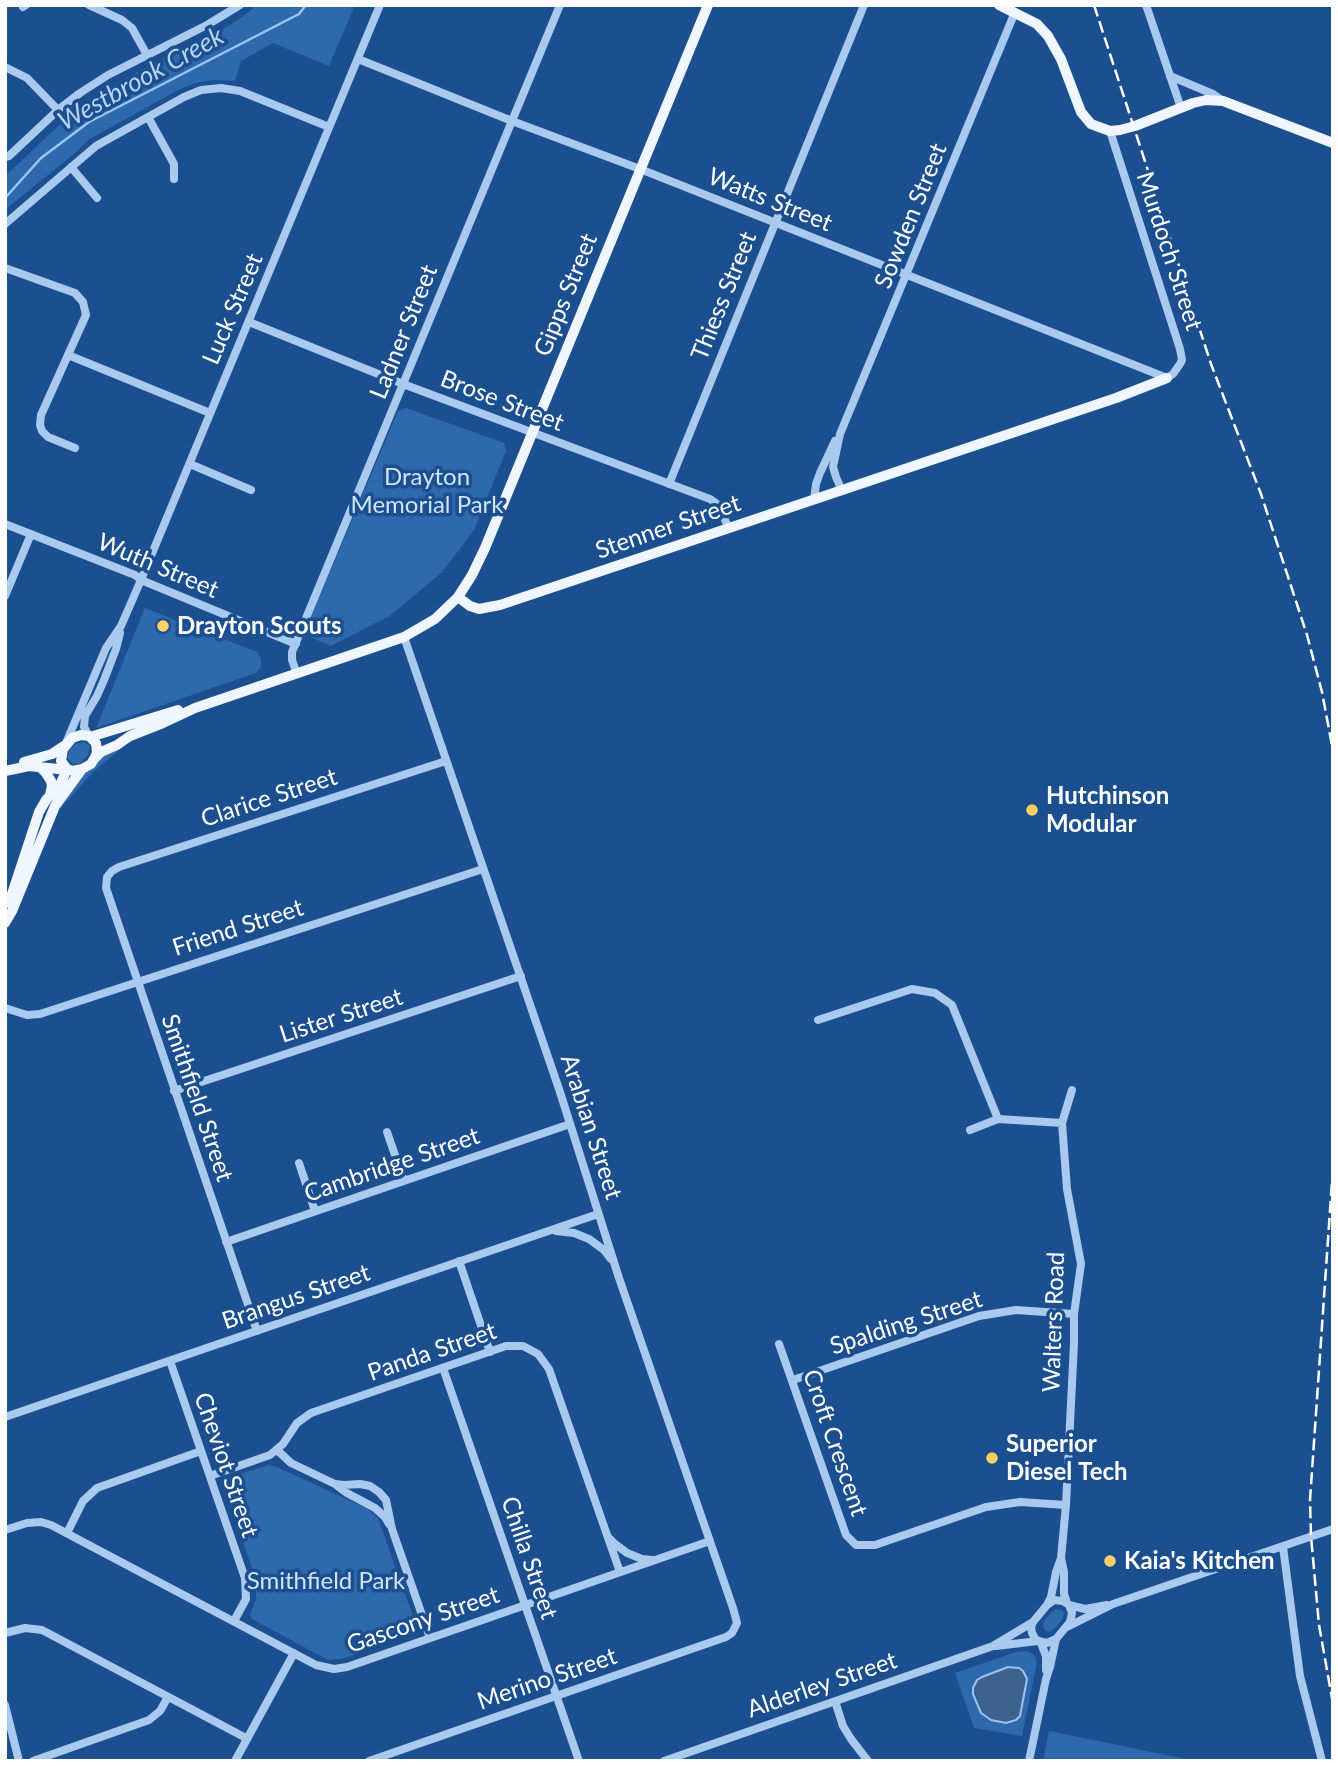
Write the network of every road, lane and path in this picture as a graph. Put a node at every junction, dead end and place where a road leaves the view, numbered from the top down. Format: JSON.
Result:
{"nodes":[{"id":1,"x":89,"y":5,"type":"edge"},
{"id":2,"x":380,"y":5,"type":"edge"},
{"id":3,"x":560,"y":5,"type":"edge"},
{"id":4,"x":708,"y":5,"type":"edge"},
{"id":5,"x":864,"y":5,"type":"edge"},
{"id":6,"x":999,"y":5,"type":"edge"},
{"id":7,"x":1146,"y":5,"type":"edge"},
{"id":8,"x":234,"y":7,"type":"edge"},
{"id":9,"x":1015,"y":12,"type":"junction"},
{"id":10,"x":147,"y":55,"type":"junction"},
{"id":11,"x":358,"y":58,"type":"junction"},
{"id":12,"x":5,"y":67,"type":"edge"},
{"id":13,"x":1170,"y":76,"type":"junction"},
{"id":14,"x":1223,"y":101,"type":"junction"},
{"id":15,"x":1181,"y":108,"type":"junction"},
{"id":16,"x":58,"y":110,"type":"junction"},
{"id":17,"x":148,"y":117,"type":"junction"},
{"id":18,"x":512,"y":121,"type":"junction"},
{"id":19,"x":330,"y":127,"type":"junction"},
{"id":20,"x":1110,"y":131,"type":"junction"},
{"id":21,"x":1333,"y":142,"type":"edge"},
{"id":22,"x":5,"y":157,"type":"edge"},
{"id":23,"x":71,"y":167,"type":"junction"},
{"id":24,"x":640,"y":169,"type":"junction"},
{"id":25,"x":174,"y":179,"type":"dead end"},
{"id":26,"x":97,"y":198,"type":"dead end"},
{"id":27,"x":775,"y":223,"type":"junction"},
{"id":28,"x":5,"y":224,"type":"edge"},
{"id":29,"x":5,"y":268,"type":"edge"},
{"id":30,"x":907,"y":275,"type":"junction"},
{"id":31,"x":248,"y":322,"type":"junction"},
{"id":32,"x":68,"y":355,"type":"junction"},
{"id":33,"x":1167,"y":378,"type":"junction"},
{"id":34,"x":403,"y":384,"type":"junction"},
{"id":35,"x":211,"y":413,"type":"junction"},
{"id":36,"x":533,"y":433,"type":"junction"},
{"id":37,"x":840,"y":434,"type":"junction"},
{"id":38,"x":75,"y":448,"type":"dead end"},
{"id":39,"x":190,"y":464,"type":"junction"},
{"id":40,"x":669,"y":484,"type":"junction"},
{"id":41,"x":251,"y":490,"type":"dead end"},
{"id":42,"x":842,"y":491,"type":"junction"},
{"id":43,"x":814,"y":500,"type":"junction"},
{"id":44,"x":5,"y":524,"type":"edge"},
{"id":45,"x":729,"y":528,"type":"junction"},
{"id":46,"x":31,"y":534,"type":"junction"},
{"id":47,"x":141,"y":580,"type":"junction"},
{"id":48,"x":5,"y":596,"type":"edge"},
{"id":49,"x":458,"y":597,"type":"junction"},
{"id":50,"x":121,"y":626,"type":"junction"},
{"id":51,"x":404,"y":638,"type":"junction"},
{"id":52,"x":296,"y":644,"type":"junction"},
{"id":53,"x":297,"y":674,"type":"junction"},
{"id":54,"x":194,"y":708,"type":"junction"},
{"id":55,"x":89,"y":737,"type":"junction"},
{"id":56,"x":65,"y":745,"type":"junction"},
{"id":57,"x":94,"y":759,"type":"junction"},
{"id":58,"x":446,"y":761,"type":"junction"},
{"id":59,"x":39,"y":766,"type":"junction"},
{"id":60,"x":66,"y":768,"type":"junction"},
{"id":61,"x":82,"y":769,"type":"junction"},
{"id":62,"x":11,"y":770,"type":"edge"},
{"id":63,"x":50,"y":795,"type":"junction"},
{"id":64,"x":483,"y":869,"type":"junction"},
{"id":65,"x":107,"y":877,"type":"joint"},
{"id":66,"x":5,"y":923,"type":"edge"},
{"id":67,"x":520,"y":976,"type":"junction"},
{"id":68,"x":137,"y":981,"type":"junction"},
{"id":69,"x":5,"y":1008,"type":"edge"},
{"id":70,"x":818,"y":1020,"type":"dead end"},
{"id":71,"x":1072,"y":1090,"type":"dead end"},
{"id":72,"x":174,"y":1091,"type":"junction"},
{"id":73,"x":998,"y":1119,"type":"junction"},
{"id":74,"x":1062,"y":1123,"type":"junction"},
{"id":75,"x":570,"y":1124,"type":"junction"},
{"id":76,"x":970,"y":1129,"type":"dead end"},
{"id":77,"x":387,"y":1132,"type":"dead end"},
{"id":78,"x":299,"y":1163,"type":"dead end"},
{"id":79,"x":404,"y":1181,"type":"junction"},
{"id":80,"x":315,"y":1211,"type":"junction"},
{"id":81,"x":598,"y":1214,"type":"junction"},
{"id":82,"x":543,"y":1233,"type":"junction"},
{"id":83,"x":226,"y":1242,"type":"junction"},
{"id":84,"x":459,"y":1261,"type":"junction"},
{"id":85,"x":614,"y":1264,"type":"junction"},
{"id":86,"x":1074,"y":1314,"type":"junction"},
{"id":87,"x":257,"y":1331,"type":"junction"},
{"id":88,"x":779,"y":1344,"type":"dead end"},
{"id":89,"x":490,"y":1352,"type":"junction"},
{"id":90,"x":170,"y":1361,"type":"junction"},
{"id":91,"x":443,"y":1368,"type":"junction"},
{"id":92,"x":793,"y":1380,"type":"junction"},
{"id":93,"x":5,"y":1417,"type":"edge"},
{"id":94,"x":276,"y":1450,"type":"junction"},
{"id":95,"x":201,"y":1451,"type":"junction"},
{"id":96,"x":210,"y":1476,"type":"junction"},
{"id":97,"x":335,"y":1484,"type":"junction"},
{"id":98,"x":1066,"y":1504,"type":"junction"},
{"id":99,"x":392,"y":1529,"type":"junction"},
{"id":100,"x":1333,"y":1529,"type":"edge"},
{"id":101,"x":5,"y":1530,"type":"edge"},
{"id":102,"x":606,"y":1532,"type":"junction"},
{"id":103,"x":67,"y":1533,"type":"junction"},
{"id":104,"x":710,"y":1541,"type":"junction"},
{"id":105,"x":1283,"y":1546,"type":"junction"},
{"id":106,"x":1061,"y":1558,"type":"junction"},
{"id":107,"x":658,"y":1559,"type":"junction"},
{"id":108,"x":620,"y":1572,"type":"junction"},
{"id":109,"x":1068,"y":1604,"type":"junction"},
{"id":110,"x":1114,"y":1604,"type":"junction"},
{"id":111,"x":525,"y":1605,"type":"junction"},
{"id":112,"x":1047,"y":1605,"type":"junction"},
{"id":113,"x":234,"y":1621,"type":"junction"},
{"id":114,"x":1033,"y":1622,"type":"junction"},
{"id":115,"x":735,"y":1629,"type":"joint"},
{"id":116,"x":1065,"y":1629,"type":"junction"},
{"id":117,"x":5,"y":1633,"type":"edge"},
{"id":118,"x":430,"y":1638,"type":"junction"},
{"id":119,"x":1056,"y":1639,"type":"junction"},
{"id":120,"x":1040,"y":1642,"type":"junction"},
{"id":121,"x":993,"y":1646,"type":"junction"},
{"id":122,"x":294,"y":1653,"type":"junction"},
{"id":123,"x":1045,"y":1679,"type":"junction"},
{"id":124,"x":556,"y":1696,"type":"junction"},
{"id":125,"x":168,"y":1697,"type":"junction"},
{"id":126,"x":835,"y":1702,"type":"junction"},
{"id":127,"x":5,"y":1705,"type":"edge"},
{"id":128,"x":246,"y":1738,"type":"junction"},
{"id":129,"x":19,"y":1761,"type":"edge"},
{"id":130,"x":33,"y":1761,"type":"edge"},
{"id":131,"x":235,"y":1761,"type":"edge"},
{"id":132,"x":369,"y":1761,"type":"edge"},
{"id":133,"x":579,"y":1761,"type":"edge"},
{"id":134,"x":664,"y":1761,"type":"edge"},
{"id":135,"x":868,"y":1761,"type":"edge"},
{"id":136,"x":1029,"y":1761,"type":"edge"},
{"id":137,"x":1322,"y":1761,"type":"edge"}],
"edges":[{"from":1,"to":10,"type":"street"},
{"from":2,"to":11,"type":"street","name":"Luck Street"},
{"from":3,"to":18,"type":"street","name":"Ladner Street"},
{"from":4,"to":24,"type":"main road","name":"Gipps Street"},
{"from":5,"to":27,"type":"street","name":"Thiess Street"},
{"from":6,"to":9,"type":"main road"},
{"from":7,"to":13,"type":"street"},
{"from":8,"to":10,"type":"street"},
{"from":9,"to":20,"type":"main road"},
{"from":9,"to":30,"type":"street","name":"Sowden Street"},
{"from":10,"to":16,"type":"street"},
{"from":11,"to":18,"type":"street","name":"Watts Street"},
{"from":11,"to":19,"type":"street","name":"Luck Street"},
{"from":12,"to":16,"type":"street"},
{"from":13,"to":14,"type":"street"},
{"from":13,"to":15,"type":"street"},
{"from":14,"to":15,"type":"main road"},
{"from":14,"to":21,"type":"main road"},
{"from":15,"to":20,"type":"main road"},
{"from":16,"to":22,"type":"street"},
{"from":17,"to":19,"type":"street"},
{"from":17,"to":23,"type":"street"},
{"from":17,"to":25,"type":"street"},
{"from":18,"to":24,"type":"street","name":"Watts Street"},
{"from":18,"to":34,"type":"street","name":"Ladner Street"},
{"from":19,"to":31,"type":"street","name":"Luck Street"},
{"from":20,"to":33,"type":"street","name":"Murdoch Street"},
{"from":23,"to":26,"type":"street"},
{"from":23,"to":28,"type":"street"},
{"from":24,"to":27,"type":"street","name":"Watts Street"},
{"from":24,"to":36,"type":"main road","name":"Gipps Street"},
{"from":27,"to":30,"type":"street","name":"Watts Street"},
{"from":27,"to":40,"type":"street","name":"Thiess Street"},
{"from":29,"to":32,"type":"street"},
{"from":30,"to":33,"type":"street","name":"Watts Street"},
{"from":30,"to":37,"type":"street","name":"Sowden Street"},
{"from":31,"to":34,"type":"street","name":"Brose Street"},
{"from":31,"to":35,"type":"street","name":"Luck Street"},
{"from":32,"to":35,"type":"street"},
{"from":32,"to":38,"type":"street"},
{"from":33,"to":42,"type":"main road","name":"Stenner Street"},
{"from":34,"to":36,"type":"street","name":"Brose Street"},
{"from":34,"to":52,"type":"street","name":"Ladner Street"},
{"from":35,"to":39,"type":"street","name":"Luck Street"},
{"from":36,"to":40,"type":"street","name":"Brose Street"},
{"from":36,"to":49,"type":"main road","name":"Gipps Street"},
{"from":37,"to":42,"type":"street","name":"Sowden Street"},
{"from":37,"to":43,"type":"street","name":"Sowden Street"},
{"from":39,"to":41,"type":"street"},
{"from":39,"to":47,"type":"street","name":"Luck Street"},
{"from":40,"to":45,"type":"street","name":"Brose Street"},
{"from":42,"to":43,"type":"main road","name":"Stenner Street"},
{"from":43,"to":45,"type":"main road","name":"Stenner Street"},
{"from":44,"to":46,"type":"street","name":"Wuth Street"},
{"from":45,"to":49,"type":"main road","name":"Stenner Street"},
{"from":46,"to":47,"type":"street","name":"Wuth Street"},
{"from":46,"to":48,"type":"street"},
{"from":47,"to":50,"type":"street","name":"Luck Street"},
{"from":47,"to":52,"type":"street","name":"Wuth Street"},
{"from":49,"to":51,"type":"main road"},
{"from":50,"to":55,"type":"street","name":"Luck Street"},
{"from":50,"to":56,"type":"street","name":"Luck Street"},
{"from":51,"to":53,"type":"main road"},
{"from":51,"to":58,"type":"street","name":"Arabian Street"},
{"from":52,"to":53,"type":"street","name":"Ladner Street"},
{"from":53,"to":54,"type":"main road"},
{"from":54,"to":55,"type":"main road"},
{"from":54,"to":57,"type":"main road"},
{"from":55,"to":56,"type":"main road"},
{"from":55,"to":57,"type":"main road"},
{"from":56,"to":60,"type":"main road"},
{"from":56,"to":62,"type":"main road"},
{"from":57,"to":61,"type":"main road"},
{"from":58,"to":64,"type":"street","name":"Arabian Street"},
{"from":58,"to":65,"type":"street","name":"Clarice Street"},
{"from":59,"to":60,"type":"main road"},
{"from":59,"to":62,"type":"main road"},
{"from":59,"to":63,"type":"main road"},
{"from":60,"to":61,"type":"main road"},
{"from":60,"to":63,"type":"main road"},
{"from":61,"to":66,"type":"main road"},
{"from":63,"to":66,"type":"main road"},
{"from":64,"to":67,"type":"street","name":"Arabian Street"},
{"from":64,"to":68,"type":"street","name":"Friend Street"},
{"from":65,"to":68,"type":"street","name":"Smithfield Street"},
{"from":67,"to":72,"type":"street","name":"Lister Street"},
{"from":67,"to":75,"type":"street","name":"Arabian Street"},
{"from":68,"to":69,"type":"street","name":"Friend Street"},
{"from":68,"to":72,"type":"street","name":"Smithfield Street"},
{"from":70,"to":73,"type":"street"},
{"from":71,"to":74,"type":"street","name":"Walters Road"},
{"from":72,"to":83,"type":"street","name":"Smithfield Street"},
{"from":73,"to":74,"type":"street"},
{"from":73,"to":76,"type":"street"},
{"from":74,"to":86,"type":"street","name":"Walters Road"},
{"from":75,"to":79,"type":"street","name":"Cambridge Street"},
{"from":75,"to":81,"type":"street","name":"Arabian Street"},
{"from":77,"to":79,"type":"street"},
{"from":78,"to":80,"type":"street"},
{"from":79,"to":80,"type":"street","name":"Cambridge Street"},
{"from":80,"to":83,"type":"street","name":"Cambridge Street"},
{"from":81,"to":82,"type":"street","name":"Brangus Street"},
{"from":81,"to":85,"type":"street","name":"Arabian Street"},
{"from":82,"to":84,"type":"street","name":"Brangus Street"},
{"from":82,"to":85,"type":"street"},
{"from":83,"to":87,"type":"street","name":"Smithfield Street"},
{"from":84,"to":87,"type":"street","name":"Brangus Street"},
{"from":84,"to":89,"type":"street"},
{"from":85,"to":104,"type":"street","name":"Arabian Street"},
{"from":86,"to":92,"type":"street","name":"Spalding Street"},
{"from":86,"to":98,"type":"street","name":"Walters Road"},
{"from":87,"to":90,"type":"street","name":"Brangus Street"},
{"from":88,"to":92,"type":"street","name":"Croft Crescent"},
{"from":89,"to":91,"type":"street","name":"Panda Street"},
{"from":89,"to":102,"type":"street","name":"Panda Street"},
{"from":90,"to":93,"type":"street","name":"Brangus Street"},
{"from":90,"to":95,"type":"street","name":"Cheviot Street"},
{"from":91,"to":94,"type":"street","name":"Panda Street"},
{"from":91,"to":111,"type":"street","name":"Chilla Street"},
{"from":92,"to":98,"type":"street","name":"Croft Crescent"},
{"from":94,"to":96,"type":"street","name":"Panda Street"},
{"from":94,"to":97,"type":"street"},
{"from":95,"to":96,"type":"street","name":"Cheviot Street"},
{"from":95,"to":103,"type":"street"},
{"from":96,"to":113,"type":"street","name":"Cheviot Street"},
{"from":97,"to":99,"type":"street"},
{"from":97,"to":99,"type":"street"},
{"from":98,"to":106,"type":"street","name":"Walters Road"},
{"from":99,"to":118,"type":"street"},
{"from":100,"to":105,"type":"street"},
{"from":101,"to":103,"type":"street","name":"Gascony Street"},
{"from":102,"to":107,"type":"street"},
{"from":102,"to":108,"type":"street","name":"Panda Street"},
{"from":103,"to":113,"type":"street","name":"Gascony Street"},
{"from":104,"to":107,"type":"street","name":"Gascony Street"},
{"from":104,"to":115,"type":"street","name":"Arabian Street"},
{"from":105,"to":110,"type":"street"},
{"from":105,"to":137,"type":"street"},
{"from":106,"to":109,"type":"street","name":"Walters Road"},
{"from":106,"to":112,"type":"street","name":"Walters Road"},
{"from":107,"to":108,"type":"street","name":"Gascony Street"},
{"from":108,"to":111,"type":"street","name":"Gascony Street"},
{"from":109,"to":110,"type":"street"},
{"from":109,"to":112,"type":"street"},
{"from":109,"to":116,"type":"street"},
{"from":110,"to":116,"type":"street"},
{"from":111,"to":118,"type":"street","name":"Gascony Street"},
{"from":111,"to":124,"type":"street","name":"Chilla Street"},
{"from":112,"to":114,"type":"street"},
{"from":113,"to":122,"type":"street","name":"Gascony Street"},
{"from":114,"to":120,"type":"street"},
{"from":114,"to":121,"type":"street","name":"Alderley Street"},
{"from":115,"to":124,"type":"street","name":"Merino Street"},
{"from":116,"to":119,"type":"street"},
{"from":117,"to":125,"type":"street"},
{"from":118,"to":122,"type":"street","name":"Gascony Street"},
{"from":119,"to":120,"type":"street"},
{"from":119,"to":123,"type":"street"},
{"from":120,"to":121,"type":"street","name":"Alderley Street"},
{"from":120,"to":123,"type":"street"},
{"from":121,"to":126,"type":"street","name":"Alderley Street"},
{"from":122,"to":128,"type":"street"},
{"from":123,"to":136,"type":"street"},
{"from":124,"to":132,"type":"street","name":"Merino Street"},
{"from":124,"to":133,"type":"street","name":"Chilla Street"},
{"from":125,"to":128,"type":"street"},
{"from":125,"to":130,"type":"street"},
{"from":126,"to":134,"type":"street","name":"Alderley Street"},
{"from":126,"to":135,"type":"street"},
{"from":127,"to":129,"type":"street"},
{"from":128,"to":131,"type":"street"}]}
